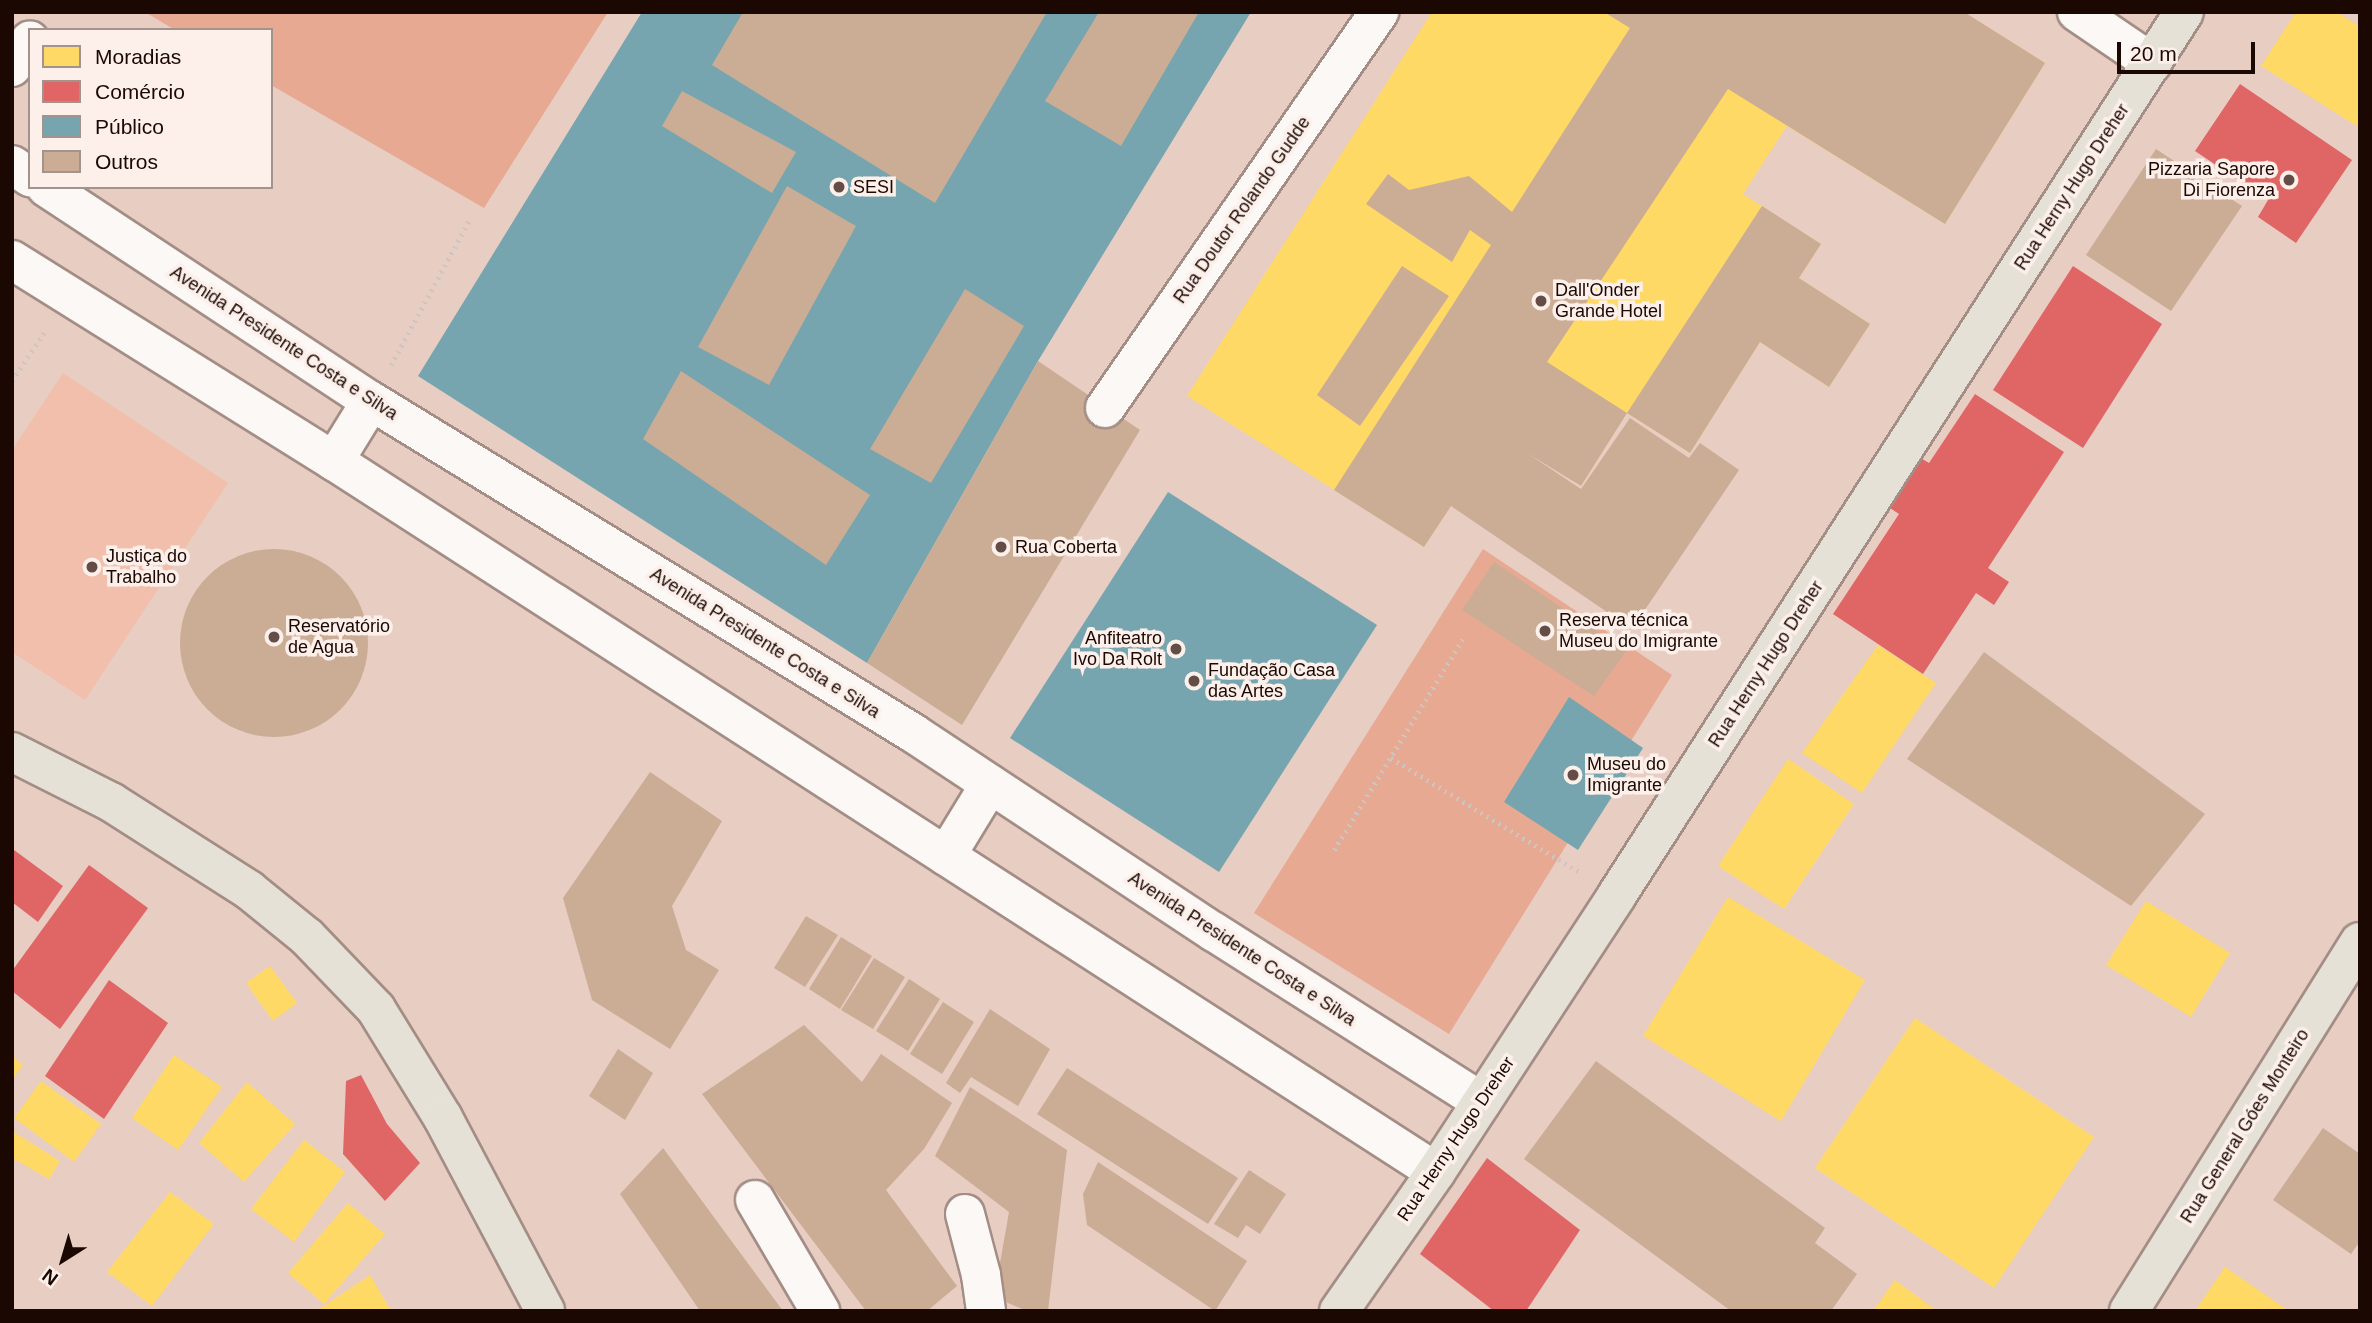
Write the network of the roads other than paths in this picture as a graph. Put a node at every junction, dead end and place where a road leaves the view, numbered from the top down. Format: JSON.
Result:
{"nodes":[{"id":1,"x":48,"y":12,"type":"edge"},
{"id":2,"x":1379,"y":12,"type":"edge"},
{"id":3,"x":2077,"y":12,"type":"edge"},
{"id":4,"x":2184,"y":12,"type":"edge"},
{"id":5,"x":37,"y":28,"type":"edge"},
{"id":6,"x":28,"y":43,"type":"edge"},
{"id":7,"x":2152,"y":64,"type":"junction"},
{"id":8,"x":12,"y":66,"type":"edge"},
{"id":9,"x":12,"y":165,"type":"edge"},
{"id":10,"x":28,"y":176,"type":"edge"},
{"id":11,"x":49,"y":189,"type":"edge"},
{"id":12,"x":12,"y":260,"type":"edge"},
{"id":13,"x":372,"y":401,"type":"junction"},
{"id":14,"x":1105,"y":408,"type":"dead end"},
{"id":15,"x":334,"y":461,"type":"junction"},
{"id":16,"x":12,"y":752,"type":"edge"},
{"id":17,"x":990,"y":784,"type":"junction"},
{"id":18,"x":946,"y":856,"type":"junction"},
{"id":19,"x":2360,"y":942,"type":"edge"},
{"id":20,"x":1482,"y":1102,"type":"junction"},
{"id":21,"x":1436,"y":1172,"type":"junction"},
{"id":22,"x":755,"y":1200,"type":"dead end"},
{"id":23,"x":965,"y":1214,"type":"dead end"},
{"id":24,"x":545,"y":1311,"type":"edge"},
{"id":25,"x":820,"y":1311,"type":"edge"},
{"id":26,"x":986,"y":1311,"type":"edge"},
{"id":27,"x":1339,"y":1311,"type":"edge"},
{"id":28,"x":2129,"y":1311,"type":"edge"}],
"edges":[{"from":1,"to":5,"type":"street"},
{"from":2,"to":14,"type":"street","name":"Rua Doutor Rolando Gudde"},
{"from":3,"to":7,"type":"street"},
{"from":4,"to":7,"type":"main road","name":"Rua Herny Hugo Dreher"},
{"from":6,"to":8,"type":"street"},
{"from":7,"to":20,"type":"main road","name":"Rua Herny Hugo Dreher"},
{"from":9,"to":10,"type":"street"},
{"from":11,"to":13,"type":"street","name":"Avenida Presidente Costa e Silva"},
{"from":12,"to":15,"type":"street"},
{"from":13,"to":15,"type":"street"},
{"from":13,"to":17,"type":"street","name":"Avenida Presidente Costa e Silva"},
{"from":15,"to":18,"type":"street"},
{"from":16,"to":24,"type":"main road"},
{"from":17,"to":18,"type":"street"},
{"from":17,"to":20,"type":"street","name":"Avenida Presidente Costa e Silva"},
{"from":18,"to":21,"type":"street"},
{"from":19,"to":28,"type":"main road","name":"Rua General Góes Monteiro"},
{"from":20,"to":21,"type":"main road","name":"Rua Herny Hugo Dreher"},
{"from":21,"to":27,"type":"main road","name":"Rua Herny Hugo Dreher"},
{"from":22,"to":25,"type":"street"},
{"from":23,"to":26,"type":"street"}]}
